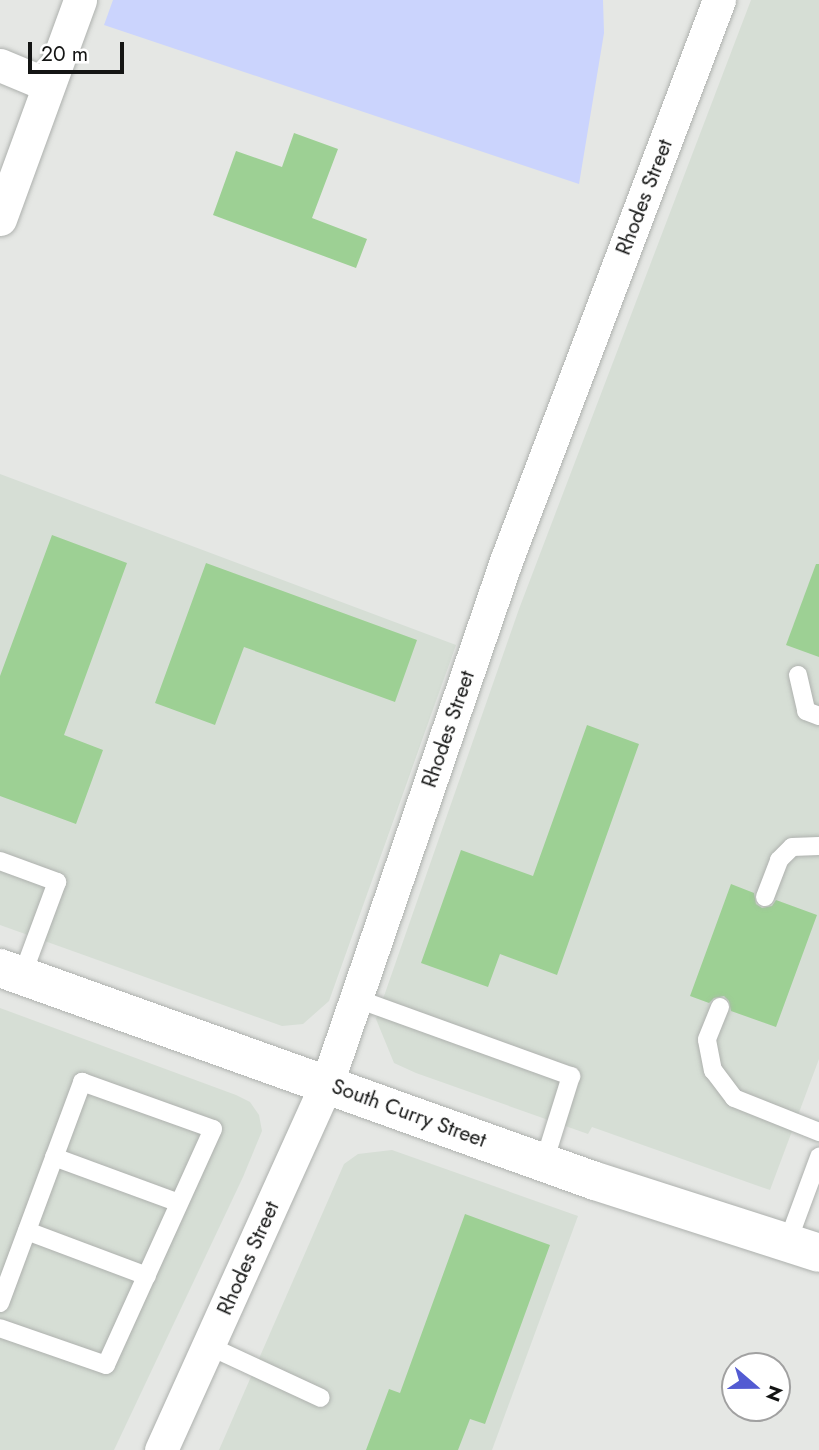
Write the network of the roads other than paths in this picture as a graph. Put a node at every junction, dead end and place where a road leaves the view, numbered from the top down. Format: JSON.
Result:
{"nodes":[{"id":1,"x":80,"y":0,"type":"edge"},
{"id":2,"x":719,"y":0,"type":"edge"},
{"id":3,"x":0,"y":65,"type":"edge"},
{"id":4,"x":48,"y":85,"type":"junction"},
{"id":5,"x":0,"y":219,"type":"edge"},
{"id":6,"x":798,"y":675,"type":"dead end"},
{"id":7,"x":819,"y":716,"type":"edge"},
{"id":8,"x":819,"y":846,"type":"edge"},
{"id":9,"x":0,"y":861,"type":"edge"},
{"id":10,"x":765,"y":897,"type":"dead end"},
{"id":11,"x":11,"y":972,"type":"edge"},
{"id":12,"x":355,"y":998,"type":"junction"},
{"id":13,"x":720,"y":1007,"type":"dead end"},
{"id":14,"x":327,"y":1083,"type":"junction"},
{"id":15,"x":819,"y":1132,"type":"edge"},
{"id":16,"x":54,"y":1157,"type":"junction"},
{"id":17,"x":819,"y":1157,"type":"edge"},
{"id":18,"x":544,"y":1162,"type":"junction"},
{"id":19,"x":179,"y":1203,"type":"junction"},
{"id":20,"x":27,"y":1231,"type":"junction"},
{"id":21,"x":803,"y":1247,"type":"edge"},
{"id":22,"x":147,"y":1276,"type":"junction"},
{"id":23,"x":0,"y":1303,"type":"edge"},
{"id":24,"x":0,"y":1328,"type":"edge"},
{"id":25,"x":209,"y":1346,"type":"junction"},
{"id":26,"x":321,"y":1398,"type":"dead end"},
{"id":27,"x":162,"y":1450,"type":"edge"}],
"edges":[{"from":1,"to":4,"type":"street"},
{"from":2,"to":12,"type":"street","name":"Rhodes Street"},
{"from":3,"to":4,"type":"street"},
{"from":4,"to":5,"type":"street"},
{"from":6,"to":7,"type":"lane"},
{"from":8,"to":10,"type":"lane"},
{"from":9,"to":11,"type":"lane"},
{"from":11,"to":14,"type":"street","name":"South Curry Street"},
{"from":12,"to":14,"type":"street","name":"Rhodes Street"},
{"from":12,"to":18,"type":"lane"},
{"from":13,"to":15,"type":"lane"},
{"from":14,"to":18,"type":"street","name":"South Curry Street"},
{"from":14,"to":25,"type":"street","name":"Rhodes Street"},
{"from":16,"to":19,"type":"lane"},
{"from":16,"to":19,"type":"lane"},
{"from":16,"to":20,"type":"lane"},
{"from":17,"to":21,"type":"lane"},
{"from":18,"to":21,"type":"street","name":"South Curry Street"},
{"from":19,"to":22,"type":"lane"},
{"from":20,"to":22,"type":"lane"},
{"from":20,"to":23,"type":"lane"},
{"from":22,"to":24,"type":"lane"},
{"from":25,"to":26,"type":"lane"},
{"from":25,"to":27,"type":"street","name":"Rhodes Street"}]}
